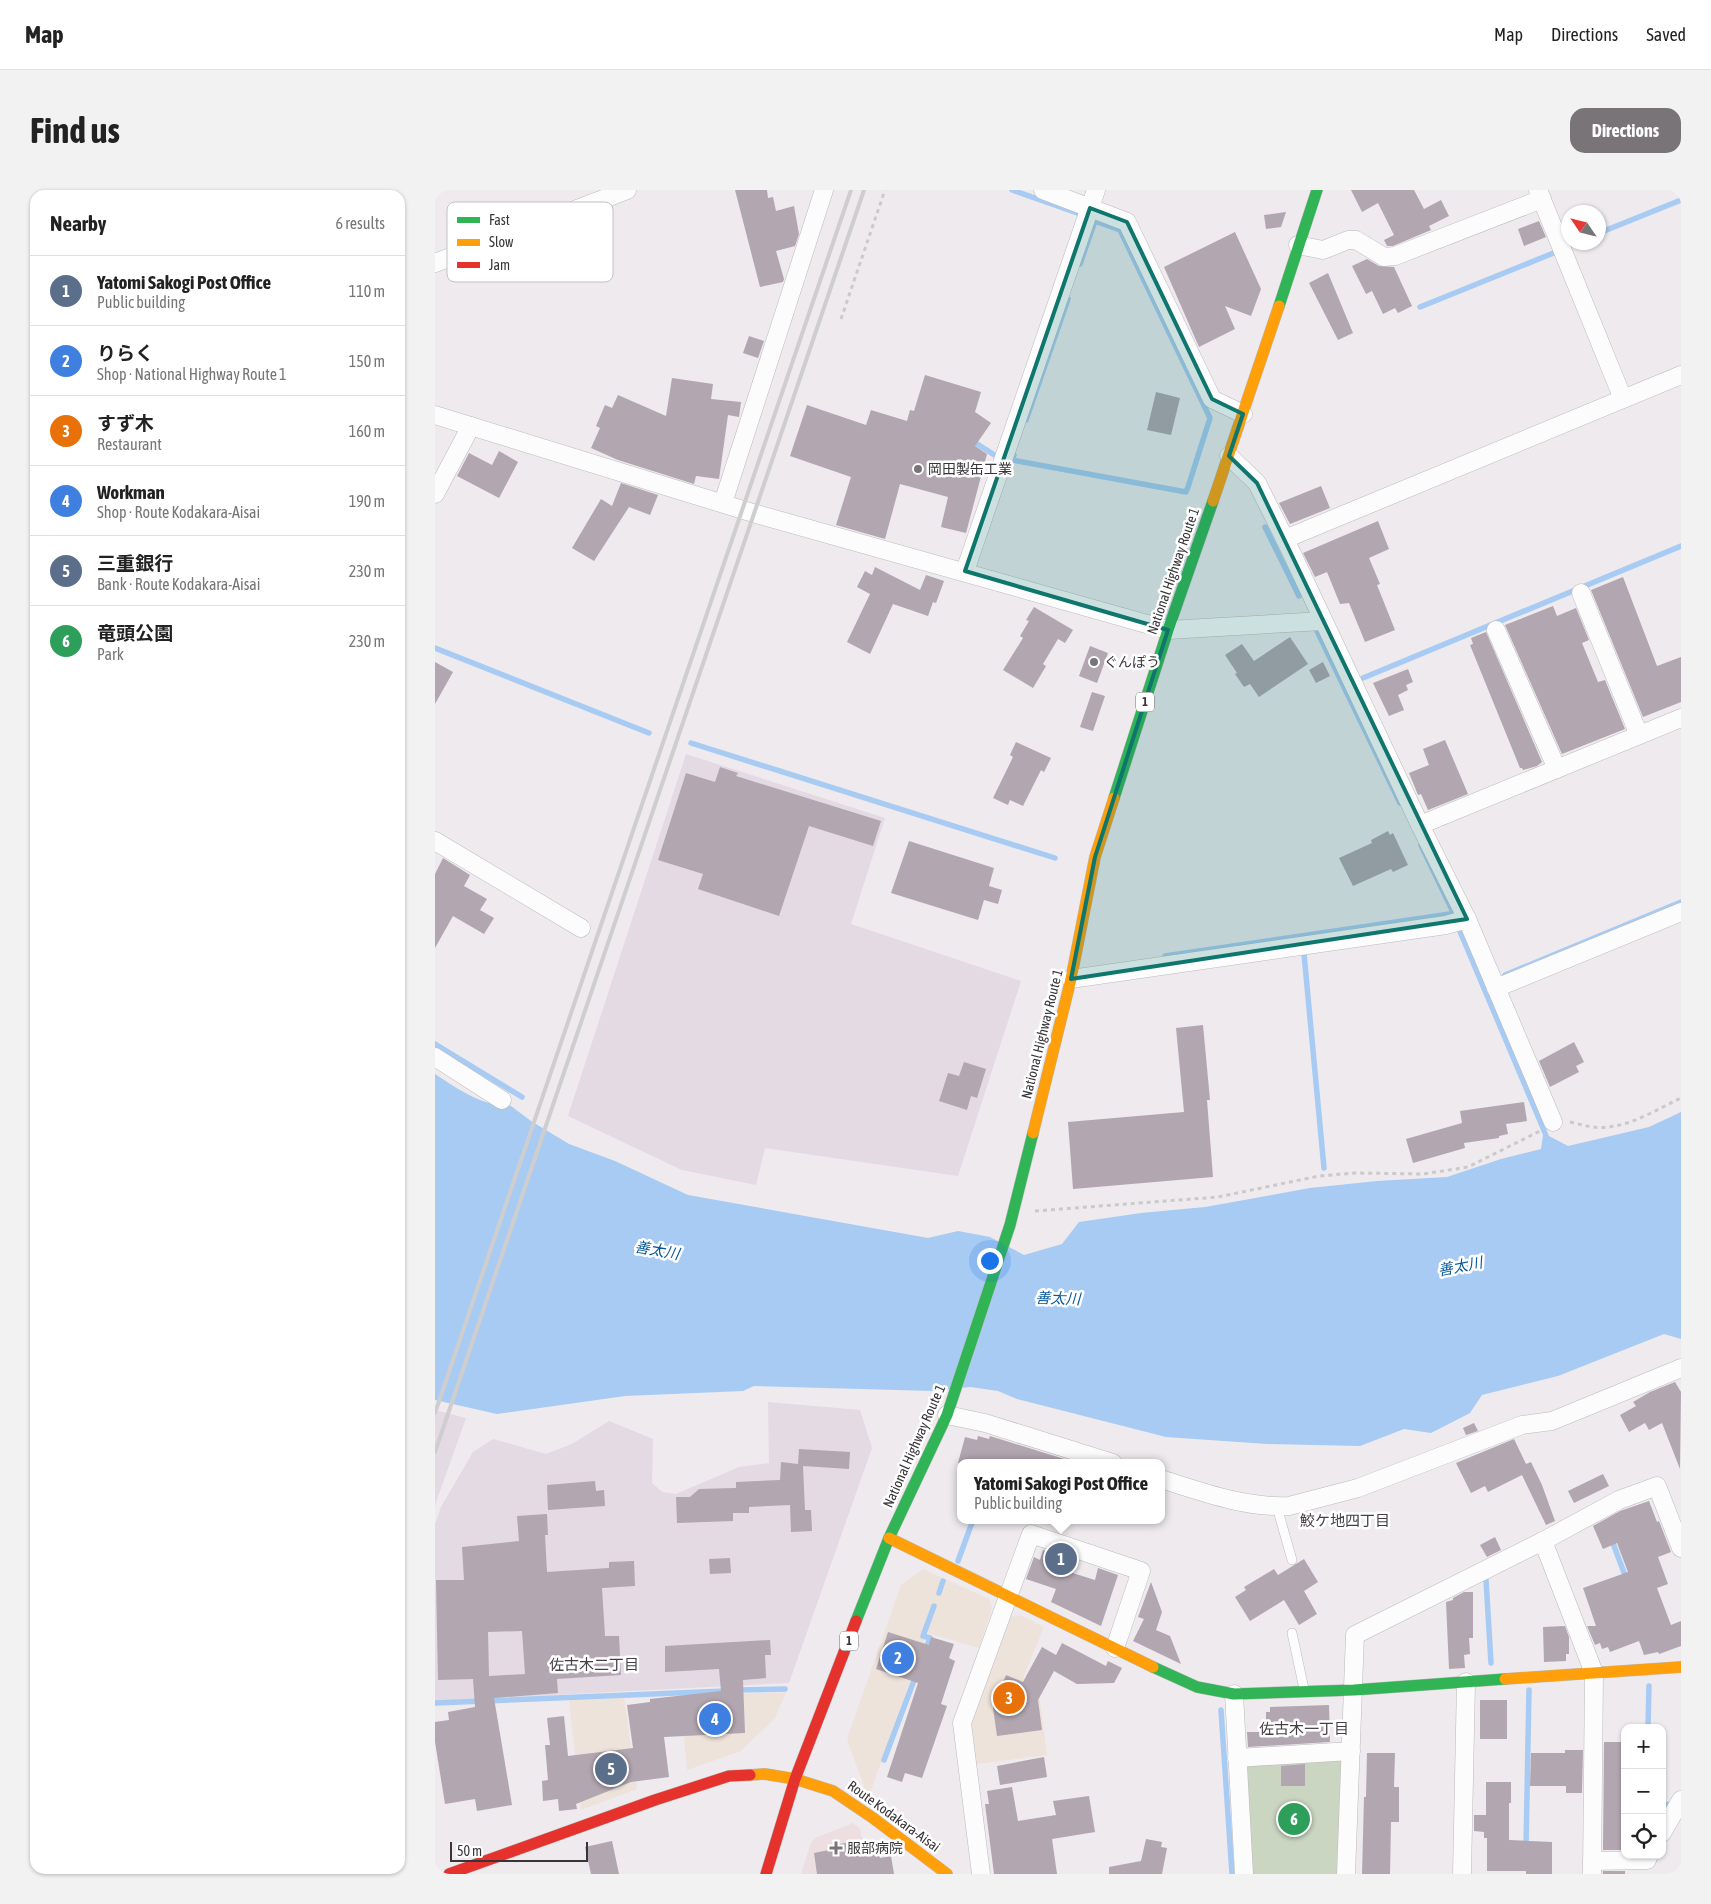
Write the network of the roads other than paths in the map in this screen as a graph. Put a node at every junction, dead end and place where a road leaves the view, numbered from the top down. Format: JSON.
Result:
{"nodes":[{"id":1,"x":627,"y":190,"type":"edge"},
{"id":2,"x":824,"y":190,"type":"edge"},
{"id":3,"x":1043,"y":190,"type":"edge"},
{"id":4,"x":1096,"y":190,"type":"edge"},
{"id":5,"x":1317,"y":190,"type":"edge"},
{"id":6,"x":1061,"y":193,"type":"edge"},
{"id":7,"x":1540,"y":194,"type":"edge"},
{"id":8,"x":595,"y":202,"type":"edge"},
{"id":9,"x":1090,"y":208,"type":"junction"},
{"id":10,"x":1298,"y":245,"type":"junction"},
{"id":11,"x":447,"y":258,"type":"edge"},
{"id":12,"x":435,"y":263,"type":"edge"},
{"id":13,"x":1681,"y":375,"type":"edge"},
{"id":14,"x":1623,"y":399,"type":"junction"},
{"id":15,"x":1243,"y":414,"type":"junction"},
{"id":16,"x":435,"y":415,"type":"edge"},
{"id":17,"x":471,"y":426,"type":"junction"},
{"id":18,"x":1229,"y":456,"type":"junction"},
{"id":19,"x":435,"y":494,"type":"edge"},
{"id":20,"x":723,"y":503,"type":"junction"},
{"id":21,"x":1285,"y":539,"type":"junction"},
{"id":22,"x":965,"y":571,"type":"junction"},
{"id":23,"x":1581,"y":593,"type":"dead end"},
{"id":24,"x":1323,"y":621,"type":"junction"},
{"id":25,"x":1168,"y":630,"type":"junction"},
{"id":26,"x":1496,"y":630,"type":"dead end"},
{"id":27,"x":1681,"y":718,"type":"edge"},
{"id":28,"x":1639,"y":735,"type":"junction"},
{"id":29,"x":1557,"y":769,"type":"junction"},
{"id":30,"x":1419,"y":825,"type":"junction"},
{"id":31,"x":435,"y":841,"type":"edge"},
{"id":32,"x":1681,"y":912,"type":"edge"},
{"id":33,"x":1467,"y":919,"type":"junction"},
{"id":34,"x":581,"y":928,"type":"dead end"},
{"id":35,"x":1071,"y":979,"type":"junction"},
{"id":36,"x":1496,"y":988,"type":"junction"},
{"id":37,"x":435,"y":1057,"type":"edge"},
{"id":38,"x":502,"y":1100,"type":"dead end"},
{"id":39,"x":1553,"y":1122,"type":"road end"},
{"id":40,"x":1681,"y":1368,"type":"edge"},
{"id":41,"x":947,"y":1415,"type":"junction"},
{"id":42,"x":1100,"y":1459,"type":"edge"},
{"id":43,"x":1165,"y":1480,"type":"edge"},
{"id":44,"x":1277,"y":1506,"type":"junction"},
{"id":45,"x":889,"y":1538,"type":"junction"},
{"id":46,"x":1543,"y":1541,"type":"junction"},
{"id":47,"x":1681,"y":1548,"type":"edge"},
{"id":48,"x":1292,"y":1560,"type":"dead end"},
{"id":49,"x":1008,"y":1597,"type":"junction"},
{"id":50,"x":1292,"y":1633,"type":"dead end"},
{"id":51,"x":1115,"y":1648,"type":"junction"},
{"id":52,"x":1681,"y":1667,"type":"edge"},
{"id":53,"x":1594,"y":1673,"type":"junction"},
{"id":54,"x":1466,"y":1682,"type":"junction"},
{"id":55,"x":1354,"y":1690,"type":"junction"},
{"id":56,"x":1305,"y":1692,"type":"junction"},
{"id":57,"x":1234,"y":1694,"type":"junction"},
{"id":58,"x":1351,"y":1751,"type":"junction"},
{"id":59,"x":1237,"y":1758,"type":"junction"},
{"id":60,"x":795,"y":1779,"type":"junction"},
{"id":61,"x":1681,"y":1800,"type":"edge"},
{"id":62,"x":1666,"y":1826,"type":"edge"},
{"id":63,"x":1647,"y":1859,"type":"edge"},
{"id":64,"x":1592,"y":1868,"type":"edge"},
{"id":65,"x":449,"y":1874,"type":"edge"},
{"id":66,"x":766,"y":1874,"type":"edge"},
{"id":67,"x":947,"y":1874,"type":"edge"},
{"id":68,"x":981,"y":1874,"type":"edge"},
{"id":69,"x":1244,"y":1874,"type":"edge"},
{"id":70,"x":1346,"y":1874,"type":"edge"},
{"id":71,"x":1462,"y":1874,"type":"edge"}],
"edges":[{"from":1,"to":8,"type":"street"},
{"from":2,"to":20,"type":"street"},
{"from":3,"to":6,"type":"street"},
{"from":4,"to":9,"type":"street"},
{"from":5,"to":10,"type":"main road","name":"National Highway Route 1","number":"1"},
{"from":6,"to":9,"type":"street"},
{"from":7,"to":10,"type":"street"},
{"from":7,"to":14,"type":"street"},
{"from":9,"to":15,"type":"street"},
{"from":9,"to":22,"type":"street"},
{"from":10,"to":15,"type":"main road","name":"National Highway Route 1","number":"1"},
{"from":11,"to":12,"type":"street"},
{"from":13,"to":14,"type":"street"},
{"from":14,"to":21,"type":"street"},
{"from":15,"to":18,"type":"main road","name":"National Highway Route 1","number":"1"},
{"from":16,"to":17,"type":"street"},
{"from":17,"to":19,"type":"street"},
{"from":17,"to":20,"type":"street"},
{"from":18,"to":21,"type":"street"},
{"from":18,"to":25,"type":"main road","name":"National Highway Route 1","number":"1"},
{"from":20,"to":22,"type":"street"},
{"from":21,"to":24,"type":"street"},
{"from":22,"to":25,"type":"street"},
{"from":23,"to":28,"type":"street"},
{"from":24,"to":25,"type":"street"},
{"from":24,"to":30,"type":"street"},
{"from":25,"to":35,"type":"main road","name":"National Highway Route 1","number":"1"},
{"from":26,"to":29,"type":"street"},
{"from":27,"to":28,"type":"street"},
{"from":28,"to":29,"type":"street"},
{"from":29,"to":30,"type":"street"},
{"from":30,"to":33,"type":"street"},
{"from":31,"to":34,"type":"street"},
{"from":32,"to":36,"type":"street"},
{"from":33,"to":35,"type":"street"},
{"from":33,"to":36,"type":"street"},
{"from":35,"to":41,"type":"main road","name":"National Highway Route 1","number":"1"},
{"from":36,"to":39,"type":"street"},
{"from":37,"to":38,"type":"street"},
{"from":40,"to":44,"type":"street"},
{"from":41,"to":42,"type":"street"},
{"from":41,"to":45,"type":"main road","name":"National Highway Route 1","number":"1"},
{"from":43,"to":44,"type":"street"},
{"from":44,"to":48,"type":"lane"},
{"from":45,"to":49,"type":"main road"},
{"from":45,"to":60,"type":"main road","name":"National Highway Route 1","number":"1"},
{"from":46,"to":47,"type":"street"},
{"from":46,"to":53,"type":"street"},
{"from":46,"to":55,"type":"street"},
{"from":49,"to":51,"type":"main road"},
{"from":49,"to":51,"type":"street"},
{"from":49,"to":68,"type":"street"},
{"from":50,"to":56,"type":"lane"},
{"from":51,"to":57,"type":"main road"},
{"from":52,"to":53,"type":"main road"},
{"from":53,"to":54,"type":"main road"},
{"from":53,"to":64,"type":"street"},
{"from":54,"to":55,"type":"main road"},
{"from":54,"to":71,"type":"street"},
{"from":55,"to":56,"type":"main road"},
{"from":55,"to":58,"type":"street"},
{"from":56,"to":57,"type":"main road"},
{"from":57,"to":59,"type":"street"},
{"from":58,"to":59,"type":"street"},
{"from":58,"to":70,"type":"street"},
{"from":59,"to":69,"type":"street"},
{"from":60,"to":65,"type":"main road","name":"Route Kodakara-Aisai"},
{"from":60,"to":66,"type":"main road","name":"National Highway Route 1","number":"1"},
{"from":60,"to":67,"type":"main road","name":"Route Kodakara-Aisai"},
{"from":61,"to":62,"type":"street"},
{"from":63,"to":64,"type":"street"}]}
